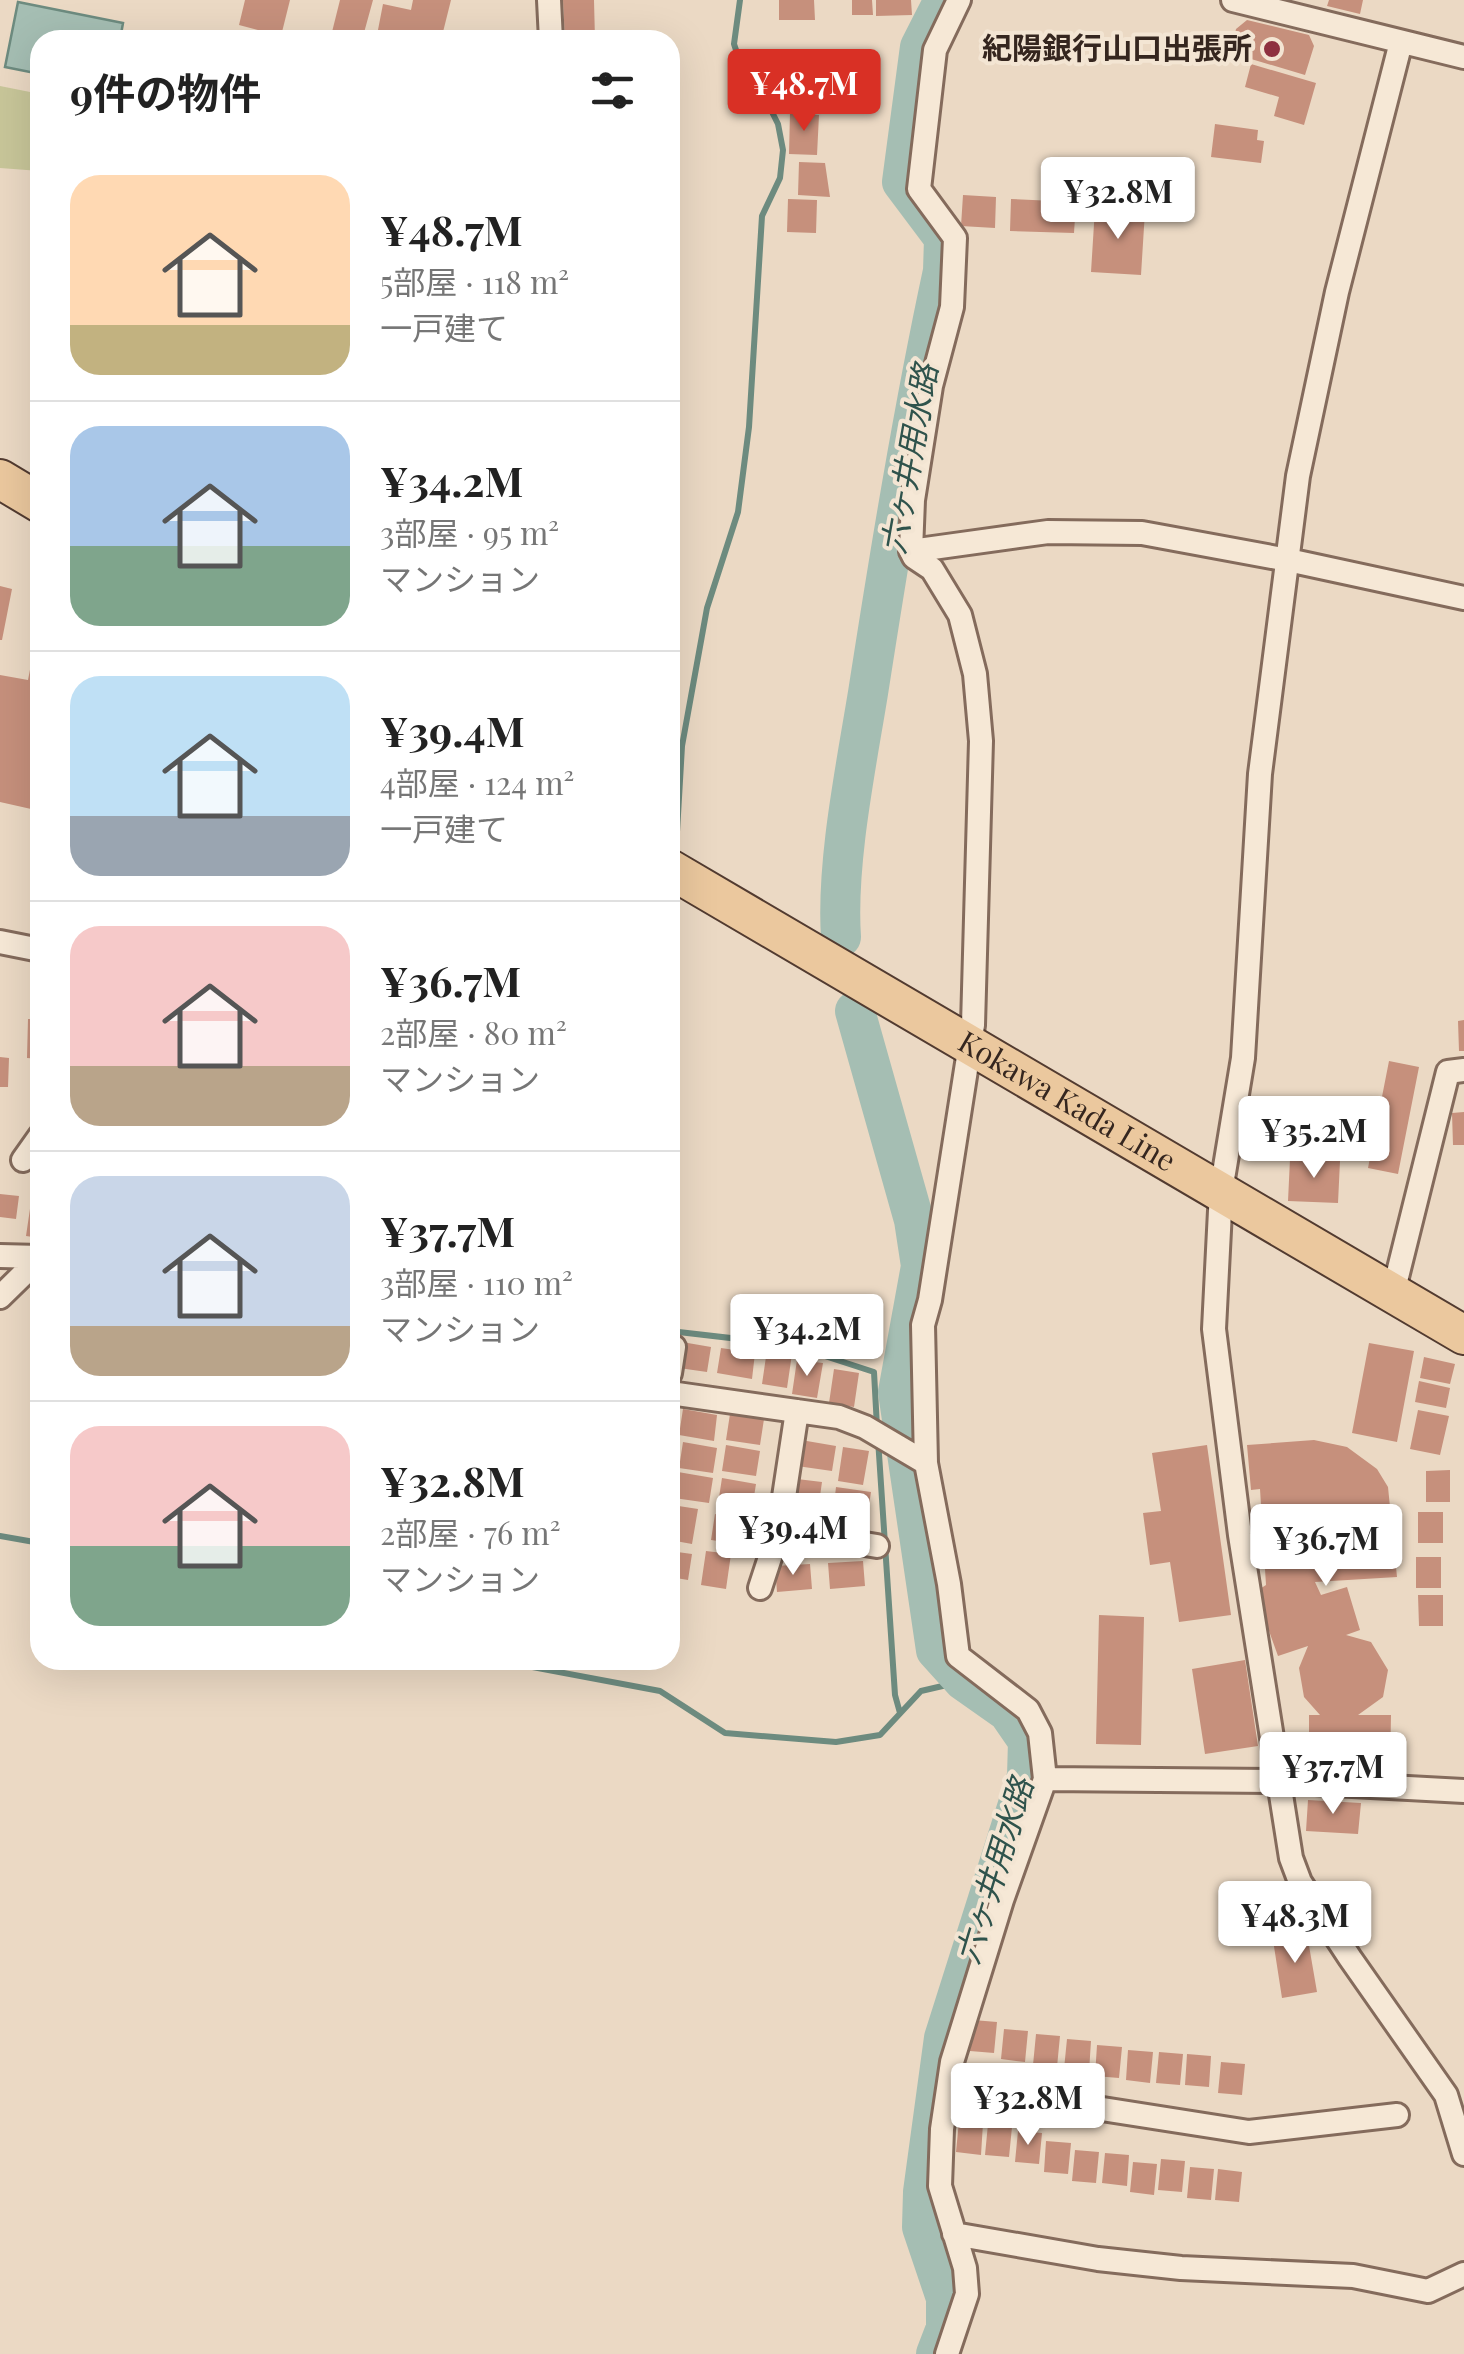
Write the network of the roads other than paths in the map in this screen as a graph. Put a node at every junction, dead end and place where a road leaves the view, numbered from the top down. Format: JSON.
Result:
{"nodes":[{"id":1,"x":549,"y":0,"type":"edge"},
{"id":2,"x":959,"y":0,"type":"edge"},
{"id":3,"x":1233,"y":0,"type":"edge"},
{"id":4,"x":550,"y":30,"type":"edge"},
{"id":5,"x":1401,"y":42,"type":"junction"},
{"id":6,"x":1464,"y":57,"type":"edge"},
{"id":7,"x":0,"y":479,"type":"edge"},
{"id":8,"x":30,"y":496,"type":"edge"},
{"id":9,"x":911,"y":551,"type":"junction"},
{"id":10,"x":1288,"y":560,"type":"junction"},
{"id":11,"x":1464,"y":598,"type":"edge"},
{"id":12,"x":680,"y":875,"type":"edge"},
{"id":13,"x":0,"y":942,"type":"edge"},
{"id":14,"x":30,"y":948,"type":"edge"},
{"id":15,"x":971,"y":1044,"type":"junction"},
{"id":16,"x":1464,"y":1070,"type":"edge"},
{"id":17,"x":30,"y":1151,"type":"edge"},
{"id":18,"x":23,"y":1160,"type":"dead end"},
{"id":19,"x":1221,"y":1191,"type":"junction"},
{"id":20,"x":0,"y":1256,"type":"edge"},
{"id":21,"x":30,"y":1257,"type":"edge"},
{"id":22,"x":30,"y":1267,"type":"edge"},
{"id":23,"x":1393,"y":1293,"type":"junction"},
{"id":24,"x":0,"y":1297,"type":"edge"},
{"id":25,"x":1464,"y":1334,"type":"edge"},
{"id":26,"x":680,"y":1394,"type":"edge"},
{"id":27,"x":797,"y":1411,"type":"junction"},
{"id":28,"x":926,"y":1463,"type":"junction"},
{"id":29,"x":779,"y":1530,"type":"junction"},
{"id":30,"x":877,"y":1546,"type":"dead end"},
{"id":31,"x":760,"y":1588,"type":"dead end"},
{"id":32,"x":1045,"y":1779,"type":"junction"},
{"id":33,"x":1278,"y":1781,"type":"junction"},
{"id":34,"x":1464,"y":1791,"type":"edge"},
{"id":35,"x":949,"y":2085,"type":"junction"},
{"id":36,"x":1397,"y":2114,"type":"dead end"},
{"id":37,"x":1464,"y":2154,"type":"edge"},
{"id":38,"x":954,"y":2234,"type":"junction"},
{"id":39,"x":1464,"y":2274,"type":"edge"},
{"id":40,"x":947,"y":2354,"type":"edge"}],
"edges":[{"from":1,"to":4,"type":"street"},
{"from":2,"to":9,"type":"street"},
{"from":3,"to":5,"type":"street"},
{"from":5,"to":6,"type":"street"},
{"from":5,"to":10,"type":"street"},
{"from":7,"to":8,"type":"main road"},
{"from":9,"to":10,"type":"street"},
{"from":9,"to":15,"type":"street"},
{"from":10,"to":11,"type":"street"},
{"from":10,"to":19,"type":"street"},
{"from":12,"to":15,"type":"main road","name":"Kokawa Kada Line"},
{"from":13,"to":14,"type":"street"},
{"from":15,"to":19,"type":"main road","name":"Kokawa Kada Line"},
{"from":15,"to":28,"type":"street"},
{"from":16,"to":23,"type":"street"},
{"from":17,"to":18,"type":"street"},
{"from":19,"to":23,"type":"main road","name":"Kokawa Kada Line"},
{"from":19,"to":33,"type":"street"},
{"from":20,"to":21,"type":"street"},
{"from":22,"to":24,"type":"street"},
{"from":23,"to":25,"type":"main road","name":"Kokawa Kada Line"},
{"from":26,"to":27,"type":"street"},
{"from":27,"to":28,"type":"street"},
{"from":27,"to":29,"type":"street"},
{"from":28,"to":32,"type":"street"},
{"from":29,"to":30,"type":"street"},
{"from":29,"to":31,"type":"street"},
{"from":32,"to":33,"type":"street"},
{"from":32,"to":35,"type":"street"},
{"from":33,"to":34,"type":"street"},
{"from":33,"to":37,"type":"street"},
{"from":35,"to":36,"type":"street"},
{"from":35,"to":38,"type":"street"},
{"from":38,"to":39,"type":"street"},
{"from":38,"to":40,"type":"street"}]}
